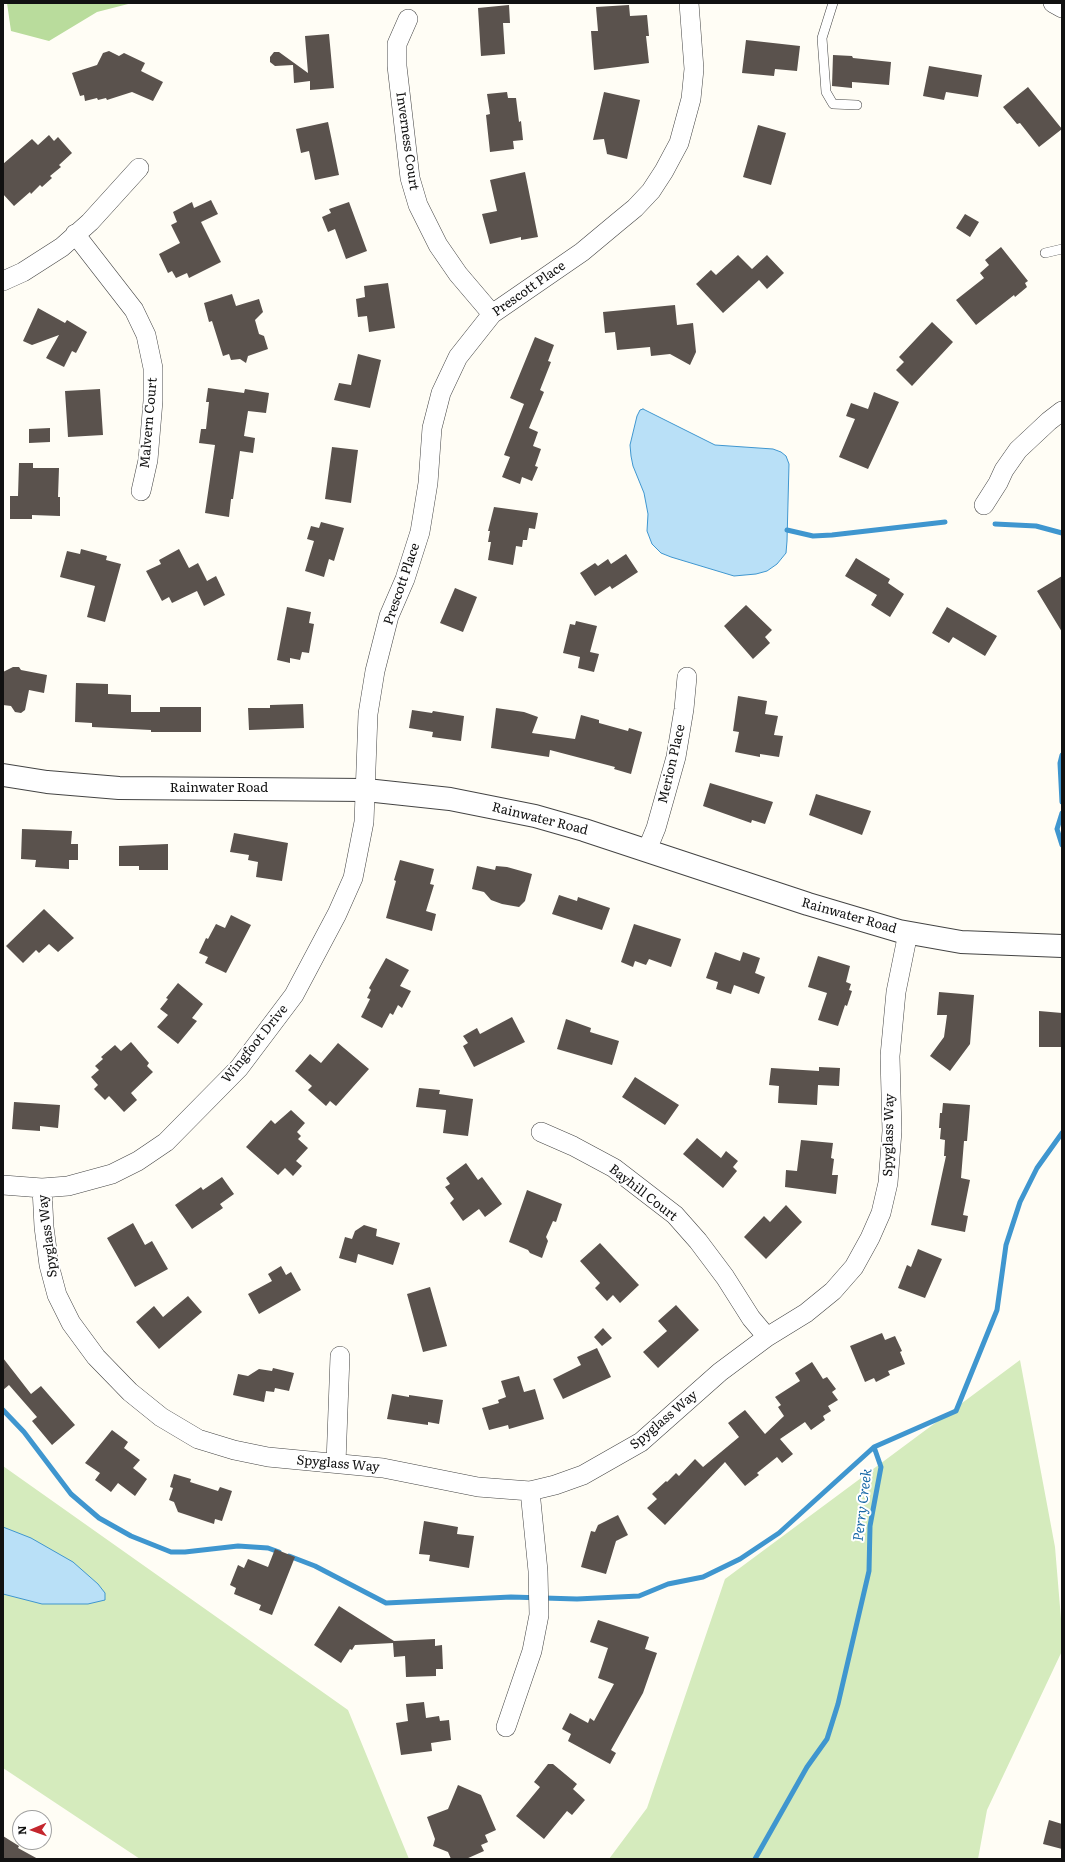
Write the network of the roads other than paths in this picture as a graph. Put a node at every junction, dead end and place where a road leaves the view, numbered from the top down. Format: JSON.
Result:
{"nodes":[{"id":1,"x":689,"y":3,"type":"edge"},
{"id":2,"x":832,"y":3,"type":"edge"},
{"id":3,"x":1053,"y":3,"type":"edge"},
{"id":4,"x":1062,"y":8,"type":"edge"},
{"id":5,"x":408,"y":19,"type":"dead end"},
{"id":6,"x":857,"y":105,"type":"dead end"},
{"id":7,"x":139,"y":168,"type":"dead end"},
{"id":8,"x":75,"y":234,"type":"junction"},
{"id":9,"x":1062,"y":249,"type":"edge"},
{"id":10,"x":1045,"y":253,"type":"dead end"},
{"id":11,"x":3,"y":281,"type":"edge"},
{"id":12,"x":492,"y":314,"type":"junction"},
{"id":13,"x":1062,"y":411,"type":"edge"},
{"id":14,"x":141,"y":491,"type":"dead end"},
{"id":15,"x":984,"y":505,"type":"dead end"},
{"id":16,"x":687,"y":677,"type":"dead end"},
{"id":17,"x":3,"y":775,"type":"edge"},
{"id":18,"x":366,"y":790,"type":"junction"},
{"id":19,"x":647,"y":850,"type":"junction"},
{"id":20,"x":908,"y":933,"type":"junction"},
{"id":21,"x":1062,"y":946,"type":"edge"},
{"id":22,"x":541,"y":1132,"type":"dead end"},
{"id":23,"x":3,"y":1185,"type":"edge"},
{"id":24,"x":42,"y":1188,"type":"junction"},
{"id":25,"x":768,"y":1337,"type":"junction"},
{"id":26,"x":340,"y":1356,"type":"dead end"},
{"id":27,"x":336,"y":1463,"type":"junction"},
{"id":28,"x":530,"y":1491,"type":"junction"},
{"id":29,"x":506,"y":1727,"type":"dead end"}],
"edges":[{"from":1,"to":12,"type":"street","name":"Prescott Place"},
{"from":2,"to":6,"type":"lane"},
{"from":3,"to":4,"type":"street"},
{"from":5,"to":12,"type":"street","name":"Inverness Court"},
{"from":7,"to":8,"type":"street"},
{"from":8,"to":11,"type":"street"},
{"from":8,"to":14,"type":"street","name":"Malvern Court"},
{"from":9,"to":10,"type":"lane"},
{"from":12,"to":18,"type":"street","name":"Prescott Place"},
{"from":13,"to":15,"type":"street"},
{"from":16,"to":19,"type":"street","name":"Merion Place"},
{"from":17,"to":18,"type":"street","name":"Rainwater Road"},
{"from":18,"to":19,"type":"street","name":"Rainwater Road"},
{"from":18,"to":24,"type":"street","name":"Wingfoot Drive"},
{"from":19,"to":20,"type":"street","name":"Rainwater Road"},
{"from":20,"to":21,"type":"street","name":"Rainwater Road"},
{"from":20,"to":25,"type":"street","name":"Spyglass Way"},
{"from":22,"to":25,"type":"street","name":"Bayhill Court"},
{"from":23,"to":24,"type":"street","name":"Wingfoot Drive"},
{"from":24,"to":27,"type":"street","name":"Spyglass Way"},
{"from":25,"to":28,"type":"street","name":"Spyglass Way"},
{"from":26,"to":27,"type":"street"},
{"from":27,"to":28,"type":"street","name":"Spyglass Way"},
{"from":28,"to":29,"type":"street"}]}
